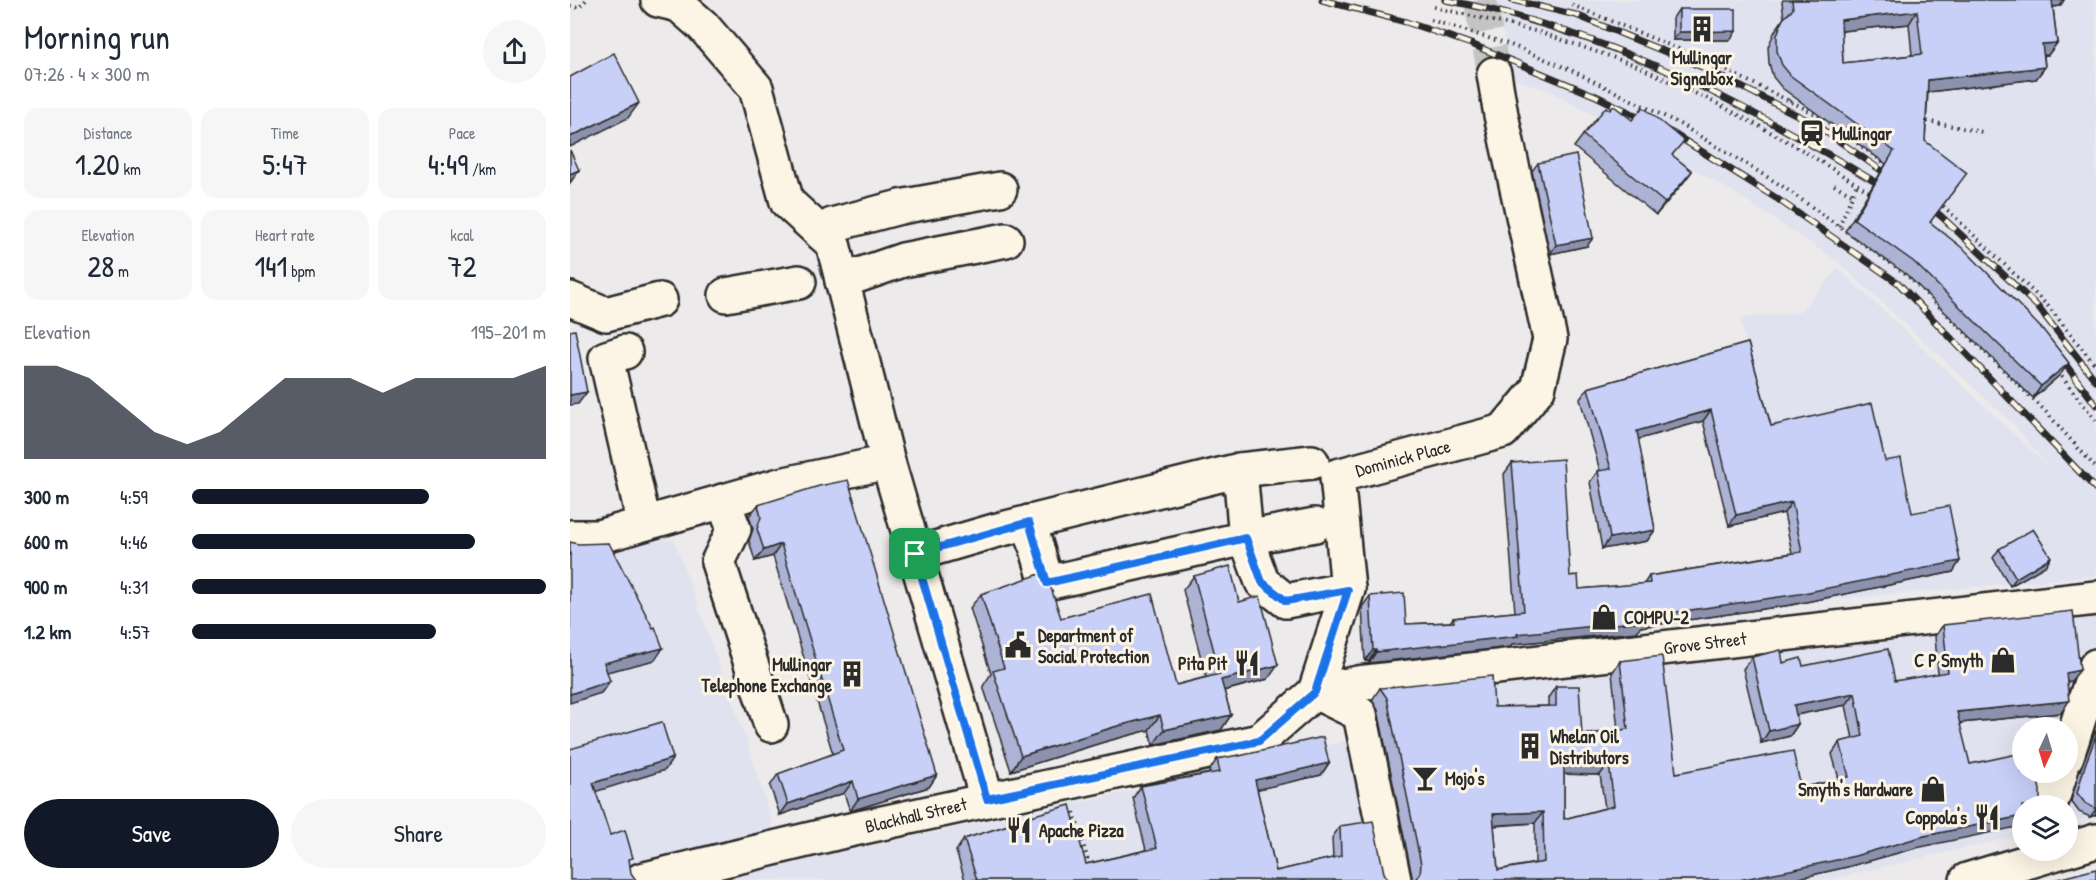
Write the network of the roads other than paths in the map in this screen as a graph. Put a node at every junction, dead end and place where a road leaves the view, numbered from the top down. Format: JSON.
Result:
{"nodes":[{"id":1,"x":658,"y":0,"type":"edge"},
{"id":2,"x":1494,"y":74,"type":"tunnel mouth"},
{"id":3,"x":1000,"y":189,"type":"dead end"},
{"id":4,"x":822,"y":234,"type":"junction"},
{"id":5,"x":1006,"y":240,"type":"dead end"},
{"id":6,"x":842,"y":281,"type":"junction"},
{"id":7,"x":799,"y":282,"type":"dead end"},
{"id":8,"x":726,"y":295,"type":"dead end"},
{"id":9,"x":570,"y":299,"type":"edge"},
{"id":10,"x":660,"y":300,"type":"dead end"},
{"id":11,"x":625,"y":352,"type":"dead end"},
{"id":12,"x":888,"y":462,"type":"junction"},
{"id":13,"x":1312,"y":462,"type":"dead end"},
{"id":14,"x":1240,"y":470,"type":"junction"},
{"id":15,"x":723,"y":501,"type":"junction"},
{"id":16,"x":1029,"y":522,"type":"junction"},
{"id":17,"x":644,"y":523,"type":"junction"},
{"id":18,"x":1315,"y":525,"type":"dead end"},
{"id":19,"x":584,"y":537,"type":"edge"},
{"id":20,"x":1246,"y":538,"type":"junction"},
{"id":21,"x":915,"y":554,"type":"junction"},
{"id":22,"x":1348,"y":590,"type":"junction"},
{"id":23,"x":2096,"y":598,"type":"edge"},
{"id":24,"x":2096,"y":666,"type":"edge"},
{"id":25,"x":1315,"y":692,"type":"junction"},
{"id":26,"x":2078,"y":722,"type":"edge"},
{"id":27,"x":771,"y":725,"type":"dead end"},
{"id":28,"x":987,"y":799,"type":"junction"},
{"id":29,"x":2096,"y":841,"type":"edge"},
{"id":30,"x":2078,"y":846,"type":"edge"},
{"id":31,"x":2022,"y":861,"type":"edge"},
{"id":32,"x":641,"y":880,"type":"edge"},
{"id":33,"x":1394,"y":880,"type":"edge"},
{"id":34,"x":1967,"y":880,"type":"edge"}],
"edges":[{"from":1,"to":4,"type":"street"},
{"from":2,"to":22,"type":"street","name":"Dominick Place"},
{"from":3,"to":4,"type":"street"},
{"from":4,"to":6,"type":"street"},
{"from":5,"to":6,"type":"street"},
{"from":6,"to":12,"type":"street"},
{"from":7,"to":8,"type":"street"},
{"from":9,"to":10,"type":"street"},
{"from":11,"to":17,"type":"street"},
{"from":12,"to":15,"type":"street"},
{"from":12,"to":21,"type":"street"},
{"from":13,"to":14,"type":"street"},
{"from":14,"to":16,"type":"street"},
{"from":14,"to":20,"type":"street"},
{"from":15,"to":17,"type":"street"},
{"from":15,"to":27,"type":"street"},
{"from":16,"to":20,"type":"street"},
{"from":16,"to":21,"type":"street"},
{"from":17,"to":19,"type":"street"},
{"from":18,"to":20,"type":"street"},
{"from":20,"to":22,"type":"street"},
{"from":21,"to":28,"type":"street"},
{"from":22,"to":25,"type":"street","name":"Dominick Place"},
{"from":23,"to":25,"type":"street","name":"Grove Street"},
{"from":24,"to":26,"type":"street"},
{"from":25,"to":28,"type":"street","name":"Blackhall Street"},
{"from":25,"to":33,"type":"street"},
{"from":28,"to":32,"type":"street","name":"Blackhall Street"},
{"from":29,"to":30,"type":"street"},
{"from":31,"to":34,"type":"street"}]}
